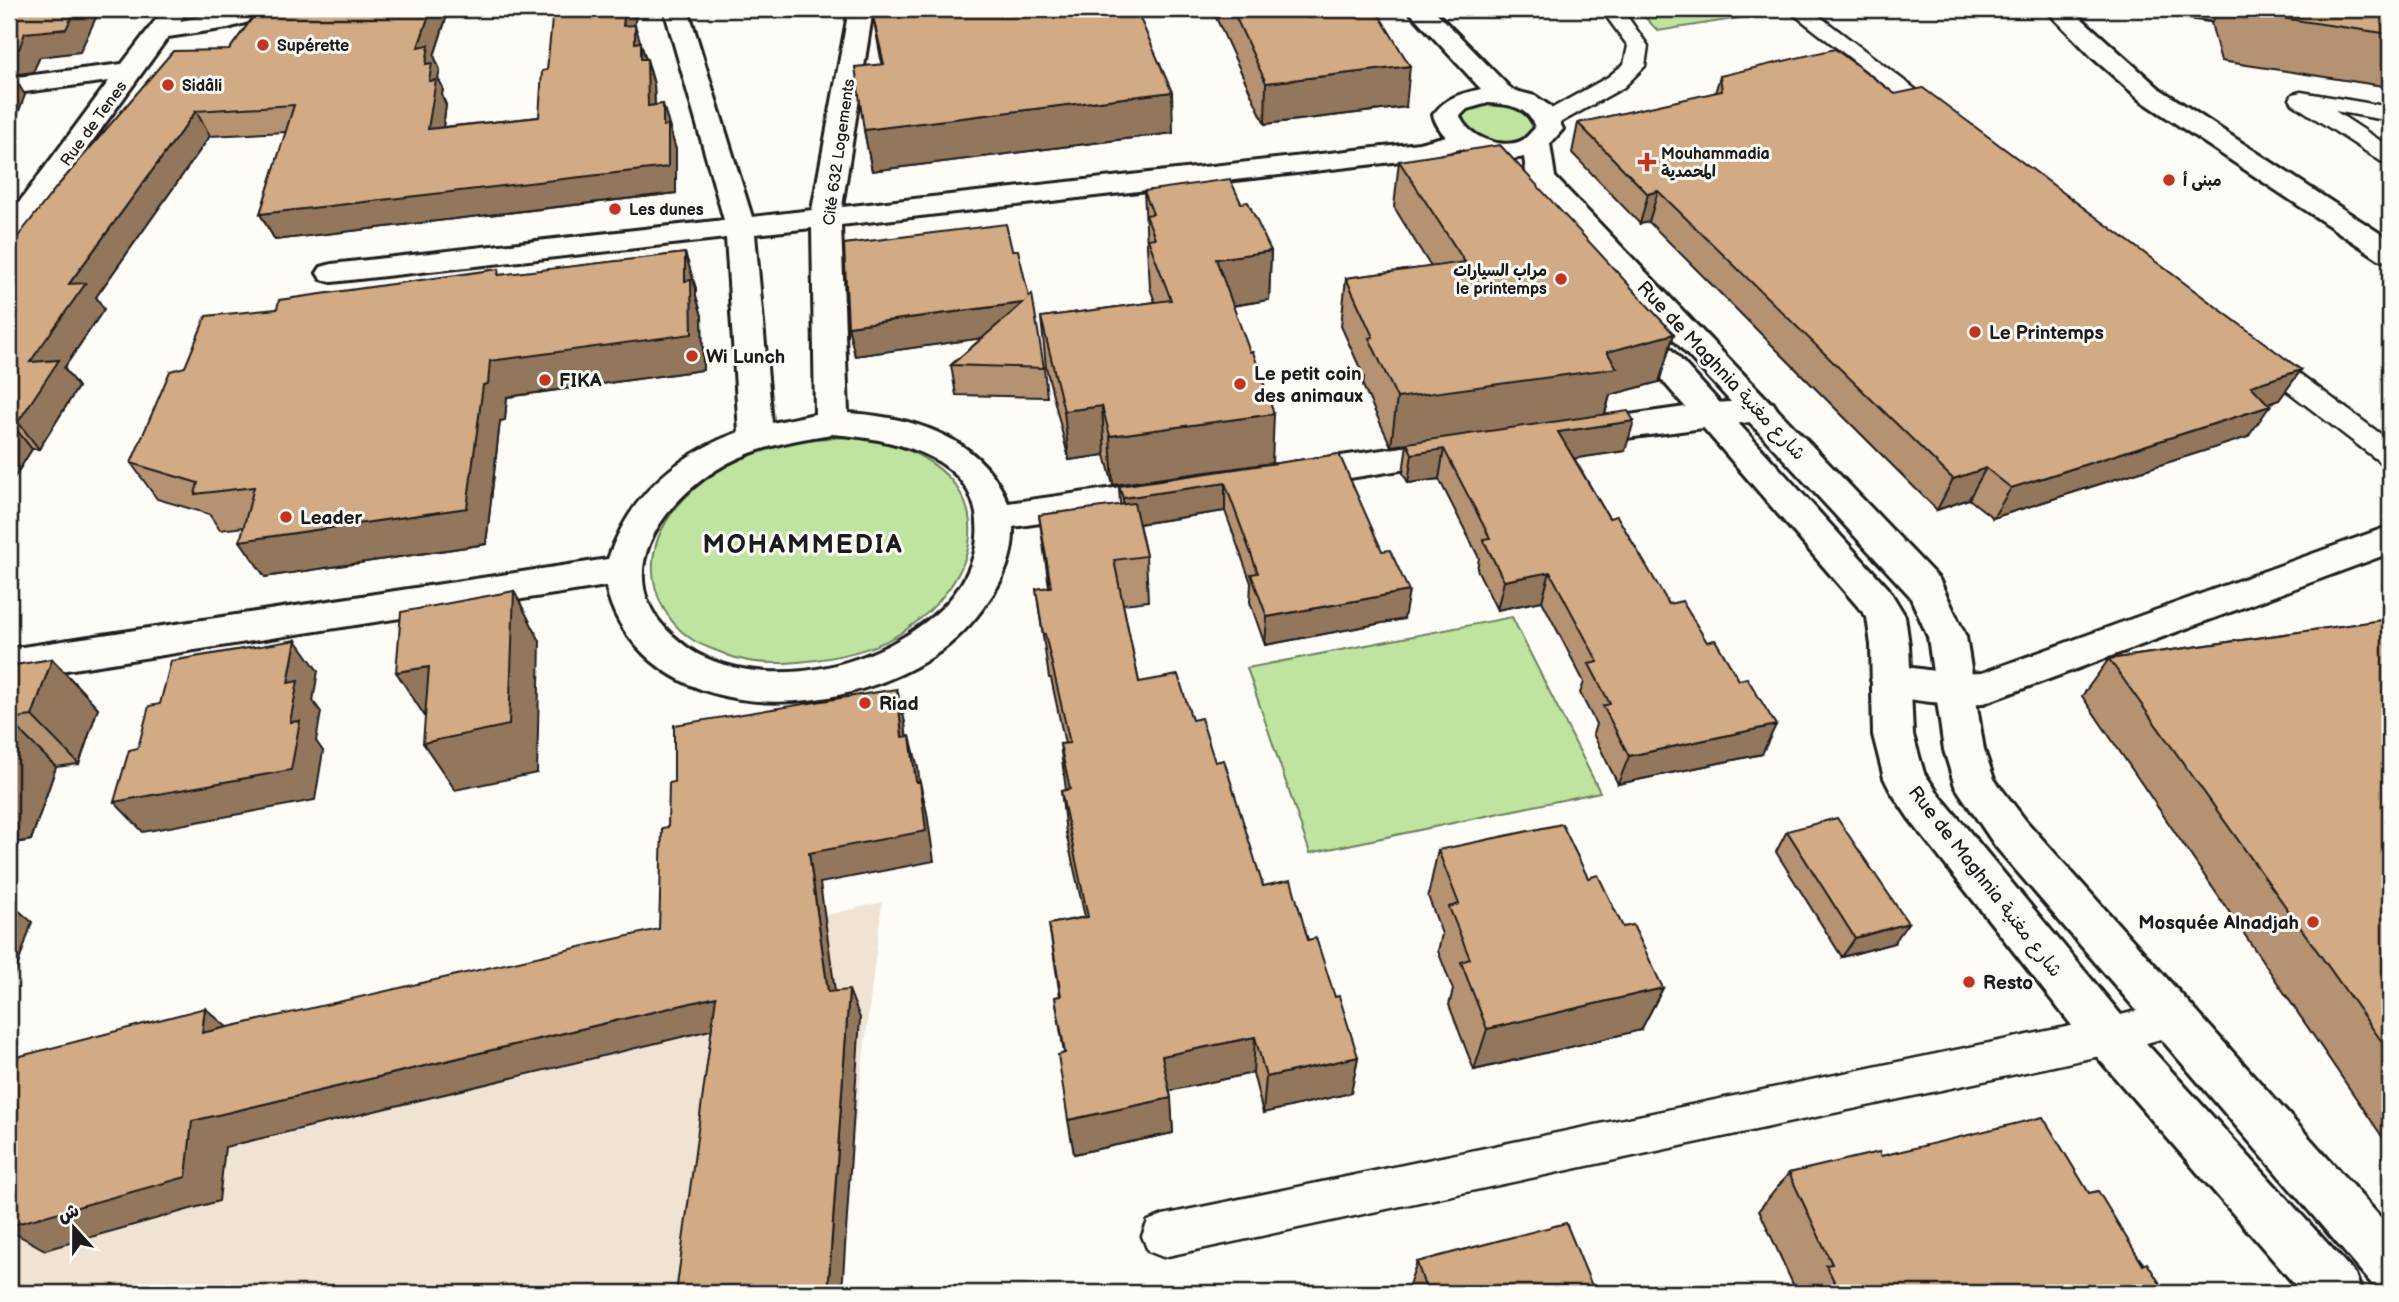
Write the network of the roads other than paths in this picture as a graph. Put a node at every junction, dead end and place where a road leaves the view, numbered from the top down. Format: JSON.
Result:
{"nodes":[{"id":1,"x":176,"y":9,"type":"edge"},
{"id":2,"x":267,"y":9,"type":"edge"},
{"id":3,"x":676,"y":9,"type":"edge"},
{"id":4,"x":861,"y":9,"type":"edge"},
{"id":5,"x":1419,"y":9,"type":"edge"},
{"id":6,"x":1611,"y":9,"type":"edge"},
{"id":7,"x":1797,"y":9,"type":"edge"},
{"id":8,"x":2057,"y":9,"type":"edge"},
{"id":9,"x":2180,"y":9,"type":"edge"},
{"id":10,"x":2285,"y":23,"type":"dead end"},
{"id":11,"x":160,"y":31,"type":"junction"},
{"id":12,"x":131,"y":71,"type":"junction"},
{"id":13,"x":9,"y":86,"type":"edge"},
{"id":14,"x":1503,"y":96,"type":"junction"},
{"id":15,"x":2390,"y":114,"type":"edge"},
{"id":16,"x":1956,"y":128,"type":"edge"},
{"id":17,"x":1542,"y":132,"type":"junction"},
{"id":18,"x":1469,"y":144,"type":"junction"},
{"id":19,"x":2390,"y":157,"type":"edge"},
{"id":20,"x":826,"y":216,"type":"junction"},
{"id":21,"x":740,"y":226,"type":"junction"},
{"id":22,"x":9,"y":236,"type":"edge"},
{"id":23,"x":2390,"y":253,"type":"edge"},
{"id":24,"x":332,"y":273,"type":"dead end"},
{"id":25,"x":2245,"y":346,"type":"edge"},
{"id":26,"x":1761,"y":411,"type":"junction"},
{"id":27,"x":1713,"y":414,"type":"junction"},
{"id":28,"x":832,"y":423,"type":"junction"},
{"id":29,"x":756,"y":438,"type":"junction"},
{"id":30,"x":1548,"y":438,"type":"edge"},
{"id":31,"x":1492,"y":446,"type":"edge"},
{"id":32,"x":2390,"y":455,"type":"edge"},
{"id":33,"x":1258,"y":480,"type":"edge"},
{"id":34,"x":1203,"y":488,"type":"edge"},
{"id":35,"x":996,"y":517,"type":"junction"},
{"id":36,"x":2390,"y":538,"type":"edge"},
{"id":37,"x":624,"y":570,"type":"junction"},
{"id":38,"x":9,"y":664,"type":"edge"},
{"id":39,"x":1892,"y":680,"type":"junction"},
{"id":40,"x":1956,"y":689,"type":"junction"},
{"id":41,"x":2175,"y":1019,"type":"junction"},
{"id":42,"x":2109,"y":1036,"type":"junction"},
{"id":43,"x":1163,"y":1236,"type":"dead end"},
{"id":44,"x":2390,"y":1266,"type":"edge"},
{"id":45,"x":2336,"y":1293,"type":"edge"}],
"edges":[{"from":1,"to":11,"type":"street","name":"Rue de Tenes"},
{"from":2,"to":11,"type":"street"},
{"from":3,"to":21,"type":"street"},
{"from":4,"to":20,"type":"street","name":"Cité 632 Logements"},
{"from":5,"to":14,"type":"street"},
{"from":6,"to":17,"type":"lane"},
{"from":7,"to":16,"type":"lane"},
{"from":8,"to":23,"type":"street"},
{"from":9,"to":10,"type":"street"},
{"from":11,"to":12,"type":"street","name":"Rue de Tenes"},
{"from":12,"to":13,"type":"street"},
{"from":12,"to":22,"type":"street","name":"Rue de Tenes"},
{"from":14,"to":17,"type":"street"},
{"from":14,"to":18,"type":"street","name":"Rue de Maghnia شارع مغنية"},
{"from":15,"to":19,"type":"lane"},
{"from":17,"to":18,"type":"street"},
{"from":17,"to":26,"type":"street","name":"Rue de Maghnia شارع مغنية"},
{"from":18,"to":20,"type":"street"},
{"from":18,"to":27,"type":"street","name":"Rue de Maghnia شارع مغنية"},
{"from":20,"to":21,"type":"street"},
{"from":20,"to":28,"type":"street","name":"Cité 632 Logements"},
{"from":21,"to":24,"type":"street"},
{"from":21,"to":29,"type":"street"},
{"from":25,"to":32,"type":"lane"},
{"from":26,"to":27,"type":"street"},
{"from":26,"to":40,"type":"street","name":"Rue de Maghnia شارع مغنية"},
{"from":27,"to":30,"type":"street"},
{"from":27,"to":39,"type":"street","name":"Rue de Maghnia شارع مغنية"},
{"from":28,"to":29,"type":"street"},
{"from":28,"to":35,"type":"street"},
{"from":29,"to":37,"type":"street"},
{"from":31,"to":33,"type":"street"},
{"from":34,"to":35,"type":"street"},
{"from":35,"to":37,"type":"street"},
{"from":36,"to":40,"type":"street"},
{"from":37,"to":38,"type":"street"},
{"from":39,"to":40,"type":"street"},
{"from":39,"to":42,"type":"street","name":"Rue de Maghnia شارع مغنية"},
{"from":40,"to":41,"type":"street","name":"Rue de Maghnia شارع مغنية"},
{"from":41,"to":42,"type":"lane"},
{"from":41,"to":44,"type":"street","name":"Rue de Maghnia شارع مغنية"},
{"from":42,"to":43,"type":"lane"},
{"from":42,"to":45,"type":"street","name":"Rue de Maghnia شارع مغنية"}]}
